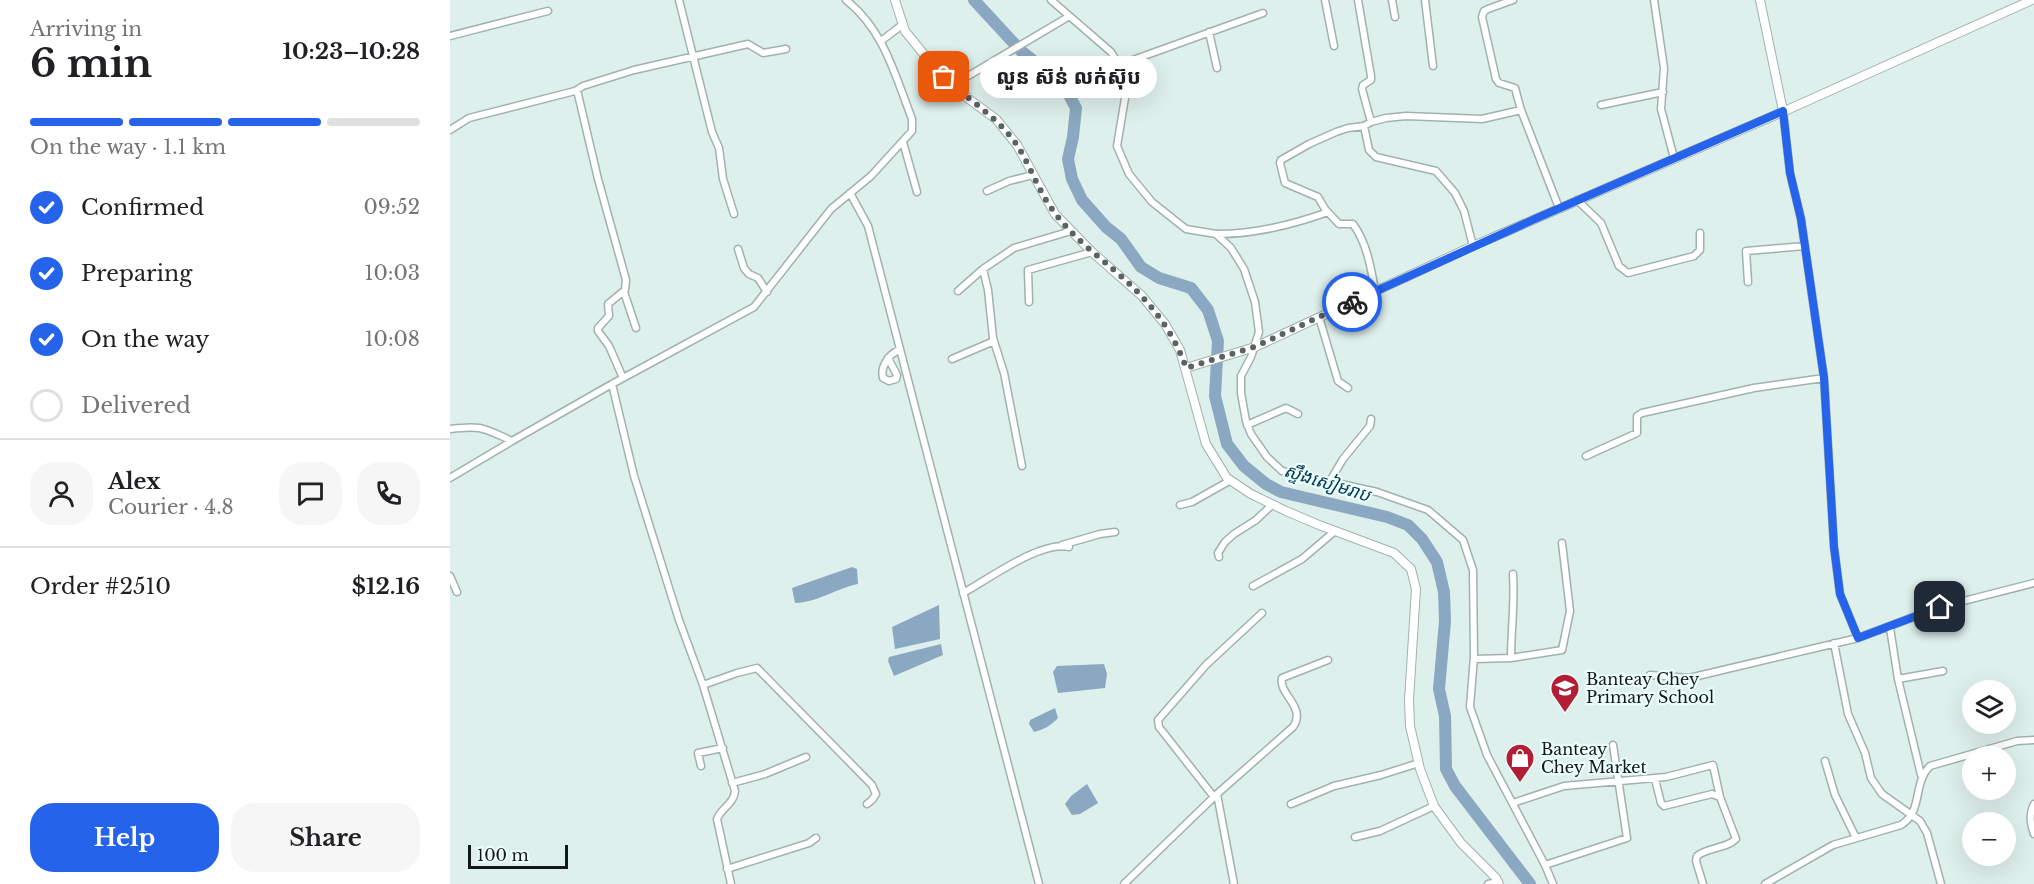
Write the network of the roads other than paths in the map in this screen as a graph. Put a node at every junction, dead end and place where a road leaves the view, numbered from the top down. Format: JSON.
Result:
{"nodes":[{"id":1,"x":679,"y":0,"type":"edge"},
{"id":2,"x":846,"y":0,"type":"edge"},
{"id":3,"x":895,"y":0,"type":"edge"},
{"id":4,"x":1051,"y":0,"type":"edge"},
{"id":5,"x":1325,"y":0,"type":"edge"},
{"id":6,"x":1358,"y":0,"type":"edge"},
{"id":7,"x":1392,"y":0,"type":"edge"},
{"id":8,"x":1425,"y":0,"type":"edge"},
{"id":9,"x":1513,"y":0,"type":"edge"},
{"id":10,"x":1654,"y":0,"type":"edge"},
{"id":11,"x":1760,"y":0,"type":"edge"},
{"id":12,"x":2032,"y":0,"type":"edge"},
{"id":13,"x":549,"y":11,"type":"dead end"},
{"id":14,"x":1263,"y":14,"type":"dead end"},
{"id":15,"x":1395,"y":16,"type":"dead end"},
{"id":16,"x":1068,"y":17,"type":"junction"},
{"id":17,"x":902,"y":25,"type":"junction"},
{"id":18,"x":1209,"y":32,"type":"junction"},
{"id":19,"x":450,"y":36,"type":"edge"},
{"id":20,"x":881,"y":41,"type":"junction"},
{"id":21,"x":1334,"y":46,"type":"dead end"},
{"id":22,"x":786,"y":49,"type":"dead end"},
{"id":23,"x":694,"y":55,"type":"junction"},
{"id":24,"x":1119,"y":65,"type":"junction"},
{"id":25,"x":1433,"y":66,"type":"dead end"},
{"id":26,"x":1217,"y":68,"type":"dead end"},
{"id":27,"x":953,"y":86,"type":"junction"},
{"id":28,"x":577,"y":90,"type":"junction"},
{"id":29,"x":1663,"y":92,"type":"junction"},
{"id":30,"x":1601,"y":105,"type":"dead end"},
{"id":31,"x":1521,"y":110,"type":"junction"},
{"id":32,"x":1785,"y":111,"type":"junction"},
{"id":33,"x":1371,"y":122,"type":"junction"},
{"id":34,"x":1364,"y":126,"type":"junction"},
{"id":35,"x":450,"y":130,"type":"edge"},
{"id":36,"x":903,"y":141,"type":"junction"},
{"id":37,"x":1674,"y":158,"type":"junction"},
{"id":38,"x":1033,"y":175,"type":"junction"},
{"id":39,"x":987,"y":191,"type":"dead end"},
{"id":40,"x":917,"y":192,"type":"dead end"},
{"id":41,"x":850,"y":193,"type":"junction"},
{"id":42,"x":1577,"y":200,"type":"junction"},
{"id":43,"x":1559,"y":208,"type":"junction"},
{"id":44,"x":1328,"y":212,"type":"junction"},
{"id":45,"x":734,"y":214,"type":"dead end"},
{"id":46,"x":1071,"y":231,"type":"junction"},
{"id":47,"x":1700,"y":233,"type":"dead end"},
{"id":48,"x":1216,"y":234,"type":"junction"},
{"id":49,"x":1473,"y":246,"type":"junction"},
{"id":50,"x":1805,"y":246,"type":"junction"},
{"id":51,"x":738,"y":249,"type":"dead end"},
{"id":52,"x":1092,"y":252,"type":"junction"},
{"id":53,"x":983,"y":269,"type":"junction"},
{"id":54,"x":1748,"y":282,"type":"dead end"},
{"id":55,"x":958,"y":291,"type":"dead end"},
{"id":56,"x":1375,"y":291,"type":"junction"},
{"id":57,"x":624,"y":292,"type":"junction"},
{"id":58,"x":767,"y":292,"type":"junction"},
{"id":59,"x":1029,"y":302,"type":"dead end"},
{"id":60,"x":1319,"y":317,"type":"junction"},
{"id":61,"x":636,"y":328,"type":"dead end"},
{"id":62,"x":994,"y":341,"type":"junction"},
{"id":63,"x":1251,"y":348,"type":"junction"},
{"id":64,"x":899,"y":350,"type":"junction"},
{"id":65,"x":888,"y":358,"type":"dead end"},
{"id":66,"x":952,"y":359,"type":"dead end"},
{"id":67,"x":1186,"y":368,"type":"junction"},
{"id":68,"x":623,"y":378,"type":"junction"},
{"id":69,"x":1824,"y":378,"type":"junction"},
{"id":70,"x":612,"y":384,"type":"junction"},
{"id":71,"x":1348,"y":388,"type":"dead end"},
{"id":72,"x":1298,"y":414,"type":"dead end"},
{"id":73,"x":1371,"y":418,"type":"dead end"},
{"id":74,"x":1247,"y":425,"type":"junction"},
{"id":75,"x":450,"y":429,"type":"edge"},
{"id":76,"x":512,"y":441,"type":"junction"},
{"id":77,"x":1586,"y":456,"type":"dead end"},
{"id":78,"x":1022,"y":466,"type":"dead end"},
{"id":79,"x":450,"y":478,"type":"edge"},
{"id":80,"x":1231,"y":480,"type":"junction"},
{"id":81,"x":1330,"y":481,"type":"junction"},
{"id":82,"x":1273,"y":504,"type":"junction"},
{"id":83,"x":1180,"y":505,"type":"dead end"},
{"id":84,"x":1335,"y":531,"type":"junction"},
{"id":85,"x":1115,"y":532,"type":"dead end"},
{"id":86,"x":1562,"y":543,"type":"dead end"},
{"id":87,"x":1219,"y":557,"type":"dead end"},
{"id":88,"x":1513,"y":574,"type":"dead end"},
{"id":89,"x":450,"y":576,"type":"edge"},
{"id":90,"x":2034,"y":583,"type":"edge"},
{"id":91,"x":1253,"y":586,"type":"dead end"},
{"id":92,"x":457,"y":592,"type":"dead end"},
{"id":93,"x":963,"y":593,"type":"junction"},
{"id":94,"x":1262,"y":613,"type":"dead end"},
{"id":95,"x":1890,"y":628,"type":"junction"},
{"id":96,"x":1855,"y":638,"type":"junction"},
{"id":97,"x":1834,"y":643,"type":"junction"},
{"id":98,"x":1511,"y":658,"type":"junction"},
{"id":99,"x":1474,"y":659,"type":"junction"},
{"id":100,"x":1328,"y":660,"type":"dead end"},
{"id":101,"x":1943,"y":671,"type":"dead end"},
{"id":102,"x":1650,"y":675,"type":"dead end"},
{"id":103,"x":1898,"y":678,"type":"junction"},
{"id":104,"x":703,"y":685,"type":"junction"},
{"id":105,"x":2033,"y":742,"type":"edge"},
{"id":106,"x":1613,"y":745,"type":"dead end"},
{"id":107,"x":723,"y":748,"type":"junction"},
{"id":108,"x":806,"y":757,"type":"dead end"},
{"id":109,"x":1825,"y":761,"type":"dead end"},
{"id":110,"x":1419,"y":763,"type":"junction"},
{"id":111,"x":701,"y":766,"type":"dead end"},
{"id":112,"x":1921,"y":775,"type":"junction"},
{"id":113,"x":1655,"y":778,"type":"junction"},
{"id":114,"x":1617,"y":782,"type":"junction"},
{"id":115,"x":732,"y":783,"type":"junction"},
{"id":116,"x":1216,"y":795,"type":"junction"},
{"id":117,"x":1720,"y":797,"type":"junction"},
{"id":118,"x":1513,"y":803,"type":"junction"},
{"id":119,"x":867,"y":804,"type":"dead end"},
{"id":120,"x":1291,"y":804,"type":"dead end"},
{"id":121,"x":2034,"y":804,"type":"edge"},
{"id":122,"x":1434,"y":806,"type":"junction"},
{"id":123,"x":1912,"y":813,"type":"junction"},
{"id":124,"x":2034,"y":834,"type":"edge"},
{"id":125,"x":1355,"y":837,"type":"dead end"},
{"id":126,"x":816,"y":838,"type":"dead end"},
{"id":127,"x":1856,"y":838,"type":"junction"},
{"id":128,"x":1545,"y":865,"type":"junction"},
{"id":129,"x":727,"y":869,"type":"junction"},
{"id":130,"x":1498,"y":883,"type":"edge"},
{"id":131,"x":731,"y":884,"type":"edge"},
{"id":132,"x":1039,"y":884,"type":"edge"},
{"id":133,"x":1124,"y":884,"type":"edge"},
{"id":134,"x":1234,"y":884,"type":"edge"},
{"id":135,"x":1488,"y":884,"type":"edge"},
{"id":136,"x":1553,"y":884,"type":"edge"},
{"id":137,"x":1703,"y":884,"type":"edge"},
{"id":138,"x":1765,"y":884,"type":"edge"},
{"id":139,"x":1941,"y":884,"type":"edge"}],
"edges":[{"from":1,"to":23,"type":"street"},
{"from":2,"to":20,"type":"street"},
{"from":3,"to":17,"type":"street"},
{"from":4,"to":16,"type":"street"},
{"from":5,"to":21,"type":"street"},
{"from":6,"to":33,"type":"street"},
{"from":7,"to":15,"type":"street"},
{"from":8,"to":25,"type":"street"},
{"from":9,"to":31,"type":"street"},
{"from":10,"to":29,"type":"street"},
{"from":11,"to":32,"type":"street"},
{"from":12,"to":32,"type":"street"},
{"from":13,"to":19,"type":"street"},
{"from":14,"to":18,"type":"street"},
{"from":16,"to":24,"type":"street"},
{"from":16,"to":27,"type":"street"},
{"from":17,"to":20,"type":"street"},
{"from":17,"to":27,"type":"street"},
{"from":18,"to":24,"type":"street"},
{"from":18,"to":26,"type":"street"},
{"from":20,"to":36,"type":"street"},
{"from":22,"to":23,"type":"street"},
{"from":23,"to":28,"type":"street"},
{"from":23,"to":45,"type":"street"},
{"from":24,"to":48,"type":"street"},
{"from":27,"to":38,"type":"street"},
{"from":28,"to":35,"type":"street"},
{"from":28,"to":57,"type":"street"},
{"from":29,"to":30,"type":"street"},
{"from":29,"to":37,"type":"street"},
{"from":31,"to":33,"type":"street"},
{"from":31,"to":43,"type":"street"},
{"from":32,"to":37,"type":"street"},
{"from":32,"to":50,"type":"street"},
{"from":33,"to":34,"type":"street"},
{"from":34,"to":44,"type":"street"},
{"from":34,"to":49,"type":"street"},
{"from":36,"to":40,"type":"street"},
{"from":36,"to":41,"type":"street"},
{"from":37,"to":42,"type":"street"},
{"from":38,"to":39,"type":"street"},
{"from":38,"to":46,"type":"street"},
{"from":41,"to":58,"type":"street"},
{"from":41,"to":64,"type":"street"},
{"from":42,"to":43,"type":"street"},
{"from":42,"to":47,"type":"street"},
{"from":43,"to":49,"type":"street"},
{"from":44,"to":48,"type":"street"},
{"from":44,"to":56,"type":"street"},
{"from":46,"to":52,"type":"street"},
{"from":46,"to":53,"type":"street"},
{"from":48,"to":63,"type":"street"},
{"from":49,"to":56,"type":"street"},
{"from":50,"to":54,"type":"street"},
{"from":50,"to":69,"type":"street"},
{"from":51,"to":58,"type":"street"},
{"from":52,"to":59,"type":"street"},
{"from":52,"to":67,"type":"street"},
{"from":53,"to":55,"type":"street"},
{"from":53,"to":62,"type":"street"},
{"from":56,"to":60,"type":"street"},
{"from":57,"to":61,"type":"street"},
{"from":57,"to":68,"type":"street"},
{"from":58,"to":68,"type":"street"},
{"from":60,"to":63,"type":"street"},
{"from":60,"to":71,"type":"street"},
{"from":62,"to":66,"type":"street"},
{"from":62,"to":78,"type":"street"},
{"from":63,"to":67,"type":"street"},
{"from":63,"to":74,"type":"street"},
{"from":64,"to":65,"type":"street"},
{"from":64,"to":93,"type":"street"},
{"from":67,"to":80,"type":"street"},
{"from":68,"to":70,"type":"street"},
{"from":69,"to":77,"type":"street"},
{"from":69,"to":96,"type":"street"},
{"from":70,"to":76,"type":"street"},
{"from":70,"to":104,"type":"street"},
{"from":72,"to":74,"type":"street"},
{"from":73,"to":81,"type":"street"},
{"from":74,"to":81,"type":"street"},
{"from":75,"to":76,"type":"street"},
{"from":76,"to":79,"type":"street"},
{"from":80,"to":82,"type":"street"},
{"from":80,"to":83,"type":"street"},
{"from":81,"to":99,"type":"street"},
{"from":82,"to":84,"type":"street"},
{"from":82,"to":87,"type":"street"},
{"from":84,"to":91,"type":"street"},
{"from":84,"to":110,"type":"street"},
{"from":85,"to":93,"type":"street"},
{"from":86,"to":98,"type":"street"},
{"from":88,"to":98,"type":"street"},
{"from":89,"to":92,"type":"street"},
{"from":90,"to":95,"type":"street"},
{"from":93,"to":132,"type":"street"},
{"from":94,"to":116,"type":"street"},
{"from":95,"to":96,"type":"street"},
{"from":95,"to":103,"type":"street"},
{"from":96,"to":97,"type":"street"},
{"from":97,"to":102,"type":"street"},
{"from":97,"to":123,"type":"street"},
{"from":98,"to":99,"type":"street"},
{"from":99,"to":118,"type":"street"},
{"from":100,"to":116,"type":"street"},
{"from":101,"to":103,"type":"street"},
{"from":103,"to":112,"type":"street"},
{"from":104,"to":107,"type":"street"},
{"from":104,"to":119,"type":"street"},
{"from":105,"to":112,"type":"street"},
{"from":106,"to":114,"type":"street"},
{"from":107,"to":111,"type":"street"},
{"from":107,"to":115,"type":"street"},
{"from":108,"to":115,"type":"street"},
{"from":109,"to":127,"type":"street"},
{"from":110,"to":120,"type":"street"},
{"from":110,"to":122,"type":"street"},
{"from":112,"to":123,"type":"street"},
{"from":113,"to":114,"type":"street"},
{"from":113,"to":117,"type":"street"},
{"from":113,"to":117,"type":"street"},
{"from":114,"to":118,"type":"street"},
{"from":114,"to":128,"type":"street"},
{"from":115,"to":129,"type":"street"},
{"from":116,"to":133,"type":"street"},
{"from":116,"to":134,"type":"street"},
{"from":117,"to":137,"type":"street"},
{"from":118,"to":128,"type":"street"},
{"from":121,"to":124,"type":"street"},
{"from":122,"to":125,"type":"street"},
{"from":122,"to":130,"type":"street"},
{"from":123,"to":127,"type":"street"},
{"from":123,"to":139,"type":"street"},
{"from":126,"to":129,"type":"street"},
{"from":127,"to":138,"type":"street"},
{"from":128,"to":136,"type":"street"},
{"from":129,"to":131,"type":"street"},
{"from":130,"to":135,"type":"street"}]}
